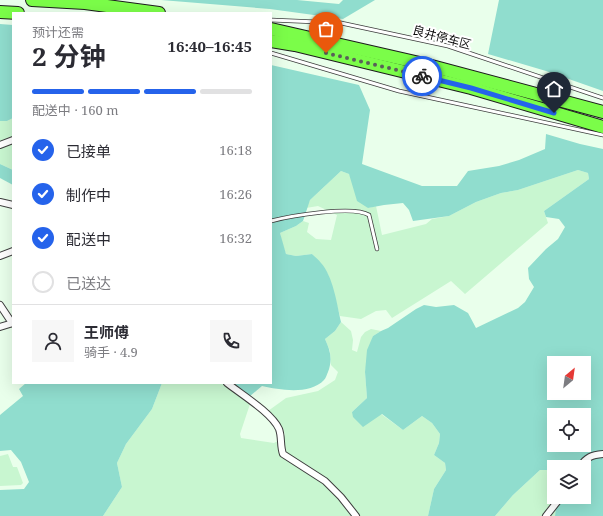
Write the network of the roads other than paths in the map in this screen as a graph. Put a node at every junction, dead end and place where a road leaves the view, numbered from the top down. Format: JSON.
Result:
{"nodes":[{"id":1,"x":32,"y":0,"type":"edge"},
{"id":2,"x":0,"y":12,"type":"edge"},
{"id":3,"x":152,"y":12,"type":"edge"},
{"id":4,"x":12,"y":13,"type":"edge"},
{"id":5,"x":272,"y":20,"type":"edge"},
{"id":6,"x":272,"y":29,"type":"edge"},
{"id":7,"x":272,"y":41,"type":"edge"},
{"id":8,"x":272,"y":53,"type":"edge"},
{"id":9,"x":603,"y":98,"type":"edge"},
{"id":10,"x":603,"y":112,"type":"edge"},
{"id":11,"x":603,"y":127,"type":"edge"},
{"id":12,"x":603,"y":135,"type":"edge"},
{"id":13,"x":12,"y":140,"type":"edge"},
{"id":14,"x":0,"y":145,"type":"edge"},
{"id":15,"x":0,"y":202,"type":"edge"},
{"id":16,"x":12,"y":205,"type":"edge"},
{"id":17,"x":272,"y":221,"type":"edge"},
{"id":18,"x":377,"y":249,"type":"dead end"},
{"id":19,"x":12,"y":251,"type":"edge"},
{"id":20,"x":0,"y":256,"type":"edge"},
{"id":21,"x":0,"y":305,"type":"edge"},
{"id":22,"x":12,"y":322,"type":"edge"},
{"id":23,"x":12,"y":323,"type":"edge"},
{"id":24,"x":0,"y":327,"type":"edge"},
{"id":25,"x":228,"y":384,"type":"edge"},
{"id":26,"x":603,"y":454,"type":"edge"},
{"id":27,"x":585,"y":460,"type":"edge"},
{"id":28,"x":555,"y":504,"type":"edge"},
{"id":29,"x":356,"y":516,"type":"edge"},
{"id":30,"x":546,"y":516,"type":"edge"}],
"edges":[{"from":1,"to":3,"type":"highway"},
{"from":2,"to":4,"type":"highway"},
{"from":5,"to":9,"type":"lane","name":"良井停车区"},
{"from":6,"to":10,"type":"highway"},
{"from":7,"to":11,"type":"highway"},
{"from":8,"to":12,"type":"lane"},
{"from":13,"to":14,"type":"street"},
{"from":15,"to":16,"type":"street"},
{"from":17,"to":18,"type":"lane"},
{"from":19,"to":20,"type":"street"},
{"from":21,"to":22,"type":"street"},
{"from":23,"to":24,"type":"street"},
{"from":25,"to":29,"type":"street"},
{"from":26,"to":27,"type":"street"},
{"from":28,"to":30,"type":"street"}]}
